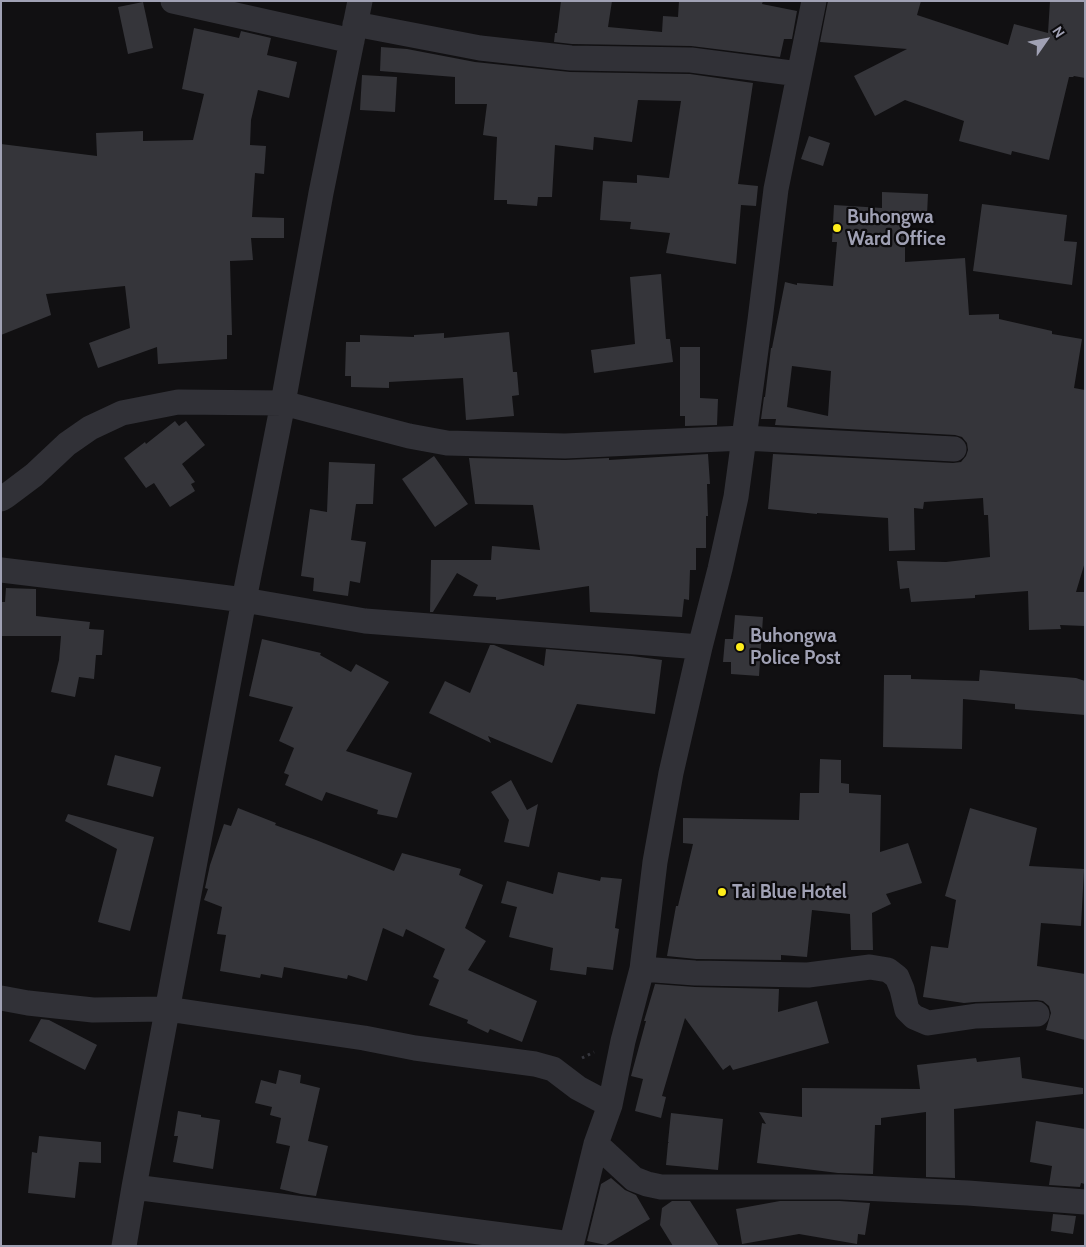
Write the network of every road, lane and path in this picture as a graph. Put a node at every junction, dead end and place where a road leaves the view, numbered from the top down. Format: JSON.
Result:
{"nodes":[{"id":1,"x":173,"y":1,"type":"edge"},
{"id":2,"x":814,"y":1,"type":"edge"},
{"id":3,"x":356,"y":22,"type":"edge"},
{"id":4,"x":799,"y":74,"type":"junction"},
{"id":5,"x":283,"y":403,"type":"junction"},
{"id":6,"x":744,"y":438,"type":"junction"},
{"id":7,"x":954,"y":449,"type":"dead end"},
{"id":8,"x":1,"y":499,"type":"edge"},
{"id":9,"x":1,"y":570,"type":"edge"},
{"id":10,"x":244,"y":600,"type":"junction"},
{"id":11,"x":700,"y":647,"type":"junction"},
{"id":12,"x":642,"y":969,"type":"junction"},
{"id":13,"x":1,"y":998,"type":"edge"},
{"id":14,"x":167,"y":1009,"type":"junction"},
{"id":15,"x":1037,"y":1014,"type":"dead end"},
{"id":16,"x":623,"y":1041,"type":"junction"},
{"id":17,"x":553,"y":1069,"type":"junction"},
{"id":18,"x":610,"y":1105,"type":"junction"},
{"id":19,"x":596,"y":1144,"type":"junction"},
{"id":20,"x":134,"y":1187,"type":"junction"},
{"id":21,"x":1085,"y":1202,"type":"edge"},
{"id":22,"x":571,"y":1245,"type":"edge"},
{"id":23,"x":124,"y":1246,"type":"edge"}],
"edges":[{"from":1,"to":3,"type":"street"},
{"from":2,"to":4,"type":"street"},
{"from":3,"to":4,"type":"street"},
{"from":3,"to":5,"type":"street"},
{"from":4,"to":6,"type":"street"},
{"from":5,"to":6,"type":"street"},
{"from":5,"to":8,"type":"street"},
{"from":5,"to":10,"type":"street"},
{"from":6,"to":7,"type":"street"},
{"from":6,"to":11,"type":"street"},
{"from":9,"to":10,"type":"street"},
{"from":10,"to":11,"type":"street"},
{"from":10,"to":14,"type":"street"},
{"from":11,"to":12,"type":"street"},
{"from":12,"to":15,"type":"street"},
{"from":12,"to":16,"type":"street"},
{"from":13,"to":14,"type":"street"},
{"from":14,"to":17,"type":"street"},
{"from":14,"to":20,"type":"street"},
{"from":16,"to":17,"type":"path"},
{"from":16,"to":18,"type":"street"},
{"from":17,"to":18,"type":"street"},
{"from":18,"to":19,"type":"street"},
{"from":19,"to":21,"type":"street"},
{"from":19,"to":22,"type":"street"},
{"from":20,"to":22,"type":"street"},
{"from":20,"to":23,"type":"street"}]}
